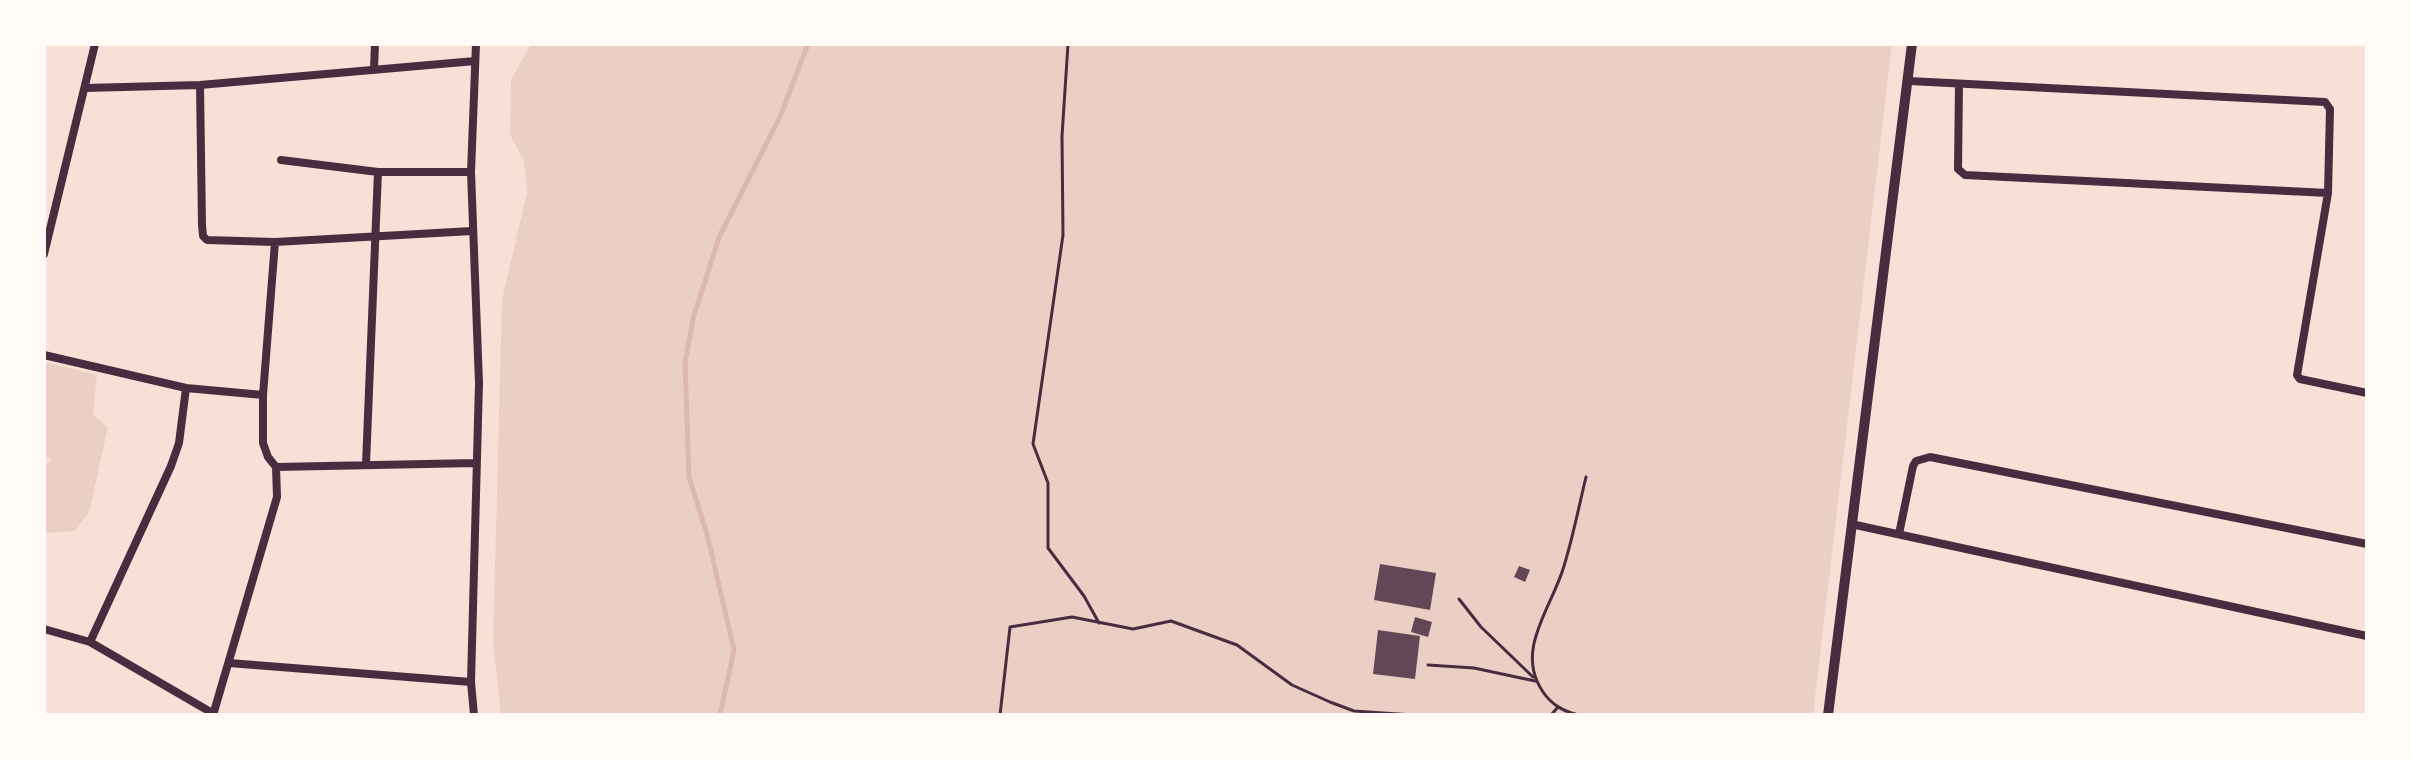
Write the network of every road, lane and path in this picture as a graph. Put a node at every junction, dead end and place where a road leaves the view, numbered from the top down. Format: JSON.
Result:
{"nodes":[{"id":1,"x":95,"y":44,"type":"edge"},
{"id":2,"x":375,"y":44,"type":"edge"},
{"id":3,"x":476,"y":44,"type":"edge"},
{"id":4,"x":1068,"y":44,"type":"edge"},
{"id":5,"x":1912,"y":44,"type":"edge"},
{"id":6,"x":475,"y":61,"type":"junction"},
{"id":7,"x":374,"y":68,"type":"junction"},
{"id":8,"x":1909,"y":81,"type":"junction"},
{"id":9,"x":1959,"y":84,"type":"junction"},
{"id":10,"x":200,"y":85,"type":"junction"},
{"id":11,"x":85,"y":88,"type":"junction"},
{"id":12,"x":281,"y":160,"type":"dead end"},
{"id":13,"x":378,"y":172,"type":"junction"},
{"id":14,"x":471,"y":172,"type":"junction"},
{"id":15,"x":2328,"y":193,"type":"junction"},
{"id":16,"x":472,"y":231,"type":"junction"},
{"id":17,"x":377,"y":238,"type":"junction"},
{"id":18,"x":275,"y":242,"type":"junction"},
{"id":19,"x":44,"y":254,"type":"edge"},
{"id":20,"x":44,"y":355,"type":"edge"},
{"id":21,"x":186,"y":388,"type":"junction"},
{"id":22,"x":2367,"y":393,"type":"edge"},
{"id":23,"x":263,"y":395,"type":"junction"},
{"id":24,"x":475,"y":463,"type":"junction"},
{"id":25,"x":366,"y":464,"type":"junction"},
{"id":26,"x":276,"y":467,"type":"junction"},
{"id":27,"x":1586,"y":477,"type":"dead end"},
{"id":28,"x":1851,"y":524,"type":"junction"},
{"id":29,"x":1899,"y":534,"type":"junction"},
{"id":30,"x":2367,"y":544,"type":"edge"},
{"id":31,"x":1459,"y":599,"type":"dead end"},
{"id":32,"x":1099,"y":623,"type":"junction"},
{"id":33,"x":44,"y":629,"type":"edge"},
{"id":34,"x":2367,"y":636,"type":"edge"},
{"id":35,"x":90,"y":642,"type":"junction"},
{"id":36,"x":229,"y":663,"type":"junction"},
{"id":37,"x":1428,"y":665,"type":"dead end"},
{"id":38,"x":1535,"y":681,"type":"junction"},
{"id":39,"x":471,"y":682,"type":"junction"},
{"id":40,"x":1558,"y":707,"type":"junction"},
{"id":41,"x":214,"y":714,"type":"edge"},
{"id":42,"x":474,"y":715,"type":"edge"},
{"id":43,"x":1000,"y":715,"type":"edge"},
{"id":44,"x":1413,"y":715,"type":"edge"},
{"id":45,"x":1551,"y":715,"type":"edge"},
{"id":46,"x":1578,"y":715,"type":"edge"},
{"id":47,"x":1828,"y":715,"type":"edge"}],
"edges":[{"from":1,"to":11,"type":"street"},
{"from":2,"to":7,"type":"street"},
{"from":3,"to":6,"type":"street"},
{"from":4,"to":32,"type":"path"},
{"from":5,"to":8,"type":"street"},
{"from":6,"to":7,"type":"street"},
{"from":6,"to":14,"type":"street"},
{"from":7,"to":10,"type":"street"},
{"from":8,"to":9,"type":"street"},
{"from":8,"to":28,"type":"street"},
{"from":9,"to":15,"type":"street"},
{"from":9,"to":15,"type":"street"},
{"from":10,"to":11,"type":"street"},
{"from":10,"to":18,"type":"street"},
{"from":11,"to":19,"type":"street"},
{"from":12,"to":13,"type":"street"},
{"from":13,"to":14,"type":"street"},
{"from":13,"to":17,"type":"street"},
{"from":14,"to":16,"type":"street"},
{"from":15,"to":22,"type":"street"},
{"from":16,"to":17,"type":"street"},
{"from":16,"to":24,"type":"street"},
{"from":17,"to":18,"type":"street"},
{"from":17,"to":25,"type":"street"},
{"from":18,"to":23,"type":"street"},
{"from":20,"to":21,"type":"street"},
{"from":21,"to":23,"type":"street"},
{"from":21,"to":35,"type":"street"},
{"from":23,"to":26,"type":"street"},
{"from":24,"to":25,"type":"street"},
{"from":24,"to":39,"type":"street"},
{"from":25,"to":26,"type":"street"},
{"from":26,"to":36,"type":"street"},
{"from":27,"to":38,"type":"path"},
{"from":28,"to":29,"type":"street"},
{"from":28,"to":47,"type":"street"},
{"from":29,"to":30,"type":"street"},
{"from":29,"to":34,"type":"street"},
{"from":31,"to":38,"type":"path"},
{"from":32,"to":43,"type":"path"},
{"from":32,"to":44,"type":"path"},
{"from":33,"to":35,"type":"street"},
{"from":35,"to":41,"type":"street"},
{"from":36,"to":39,"type":"street"},
{"from":36,"to":41,"type":"street"},
{"from":37,"to":38,"type":"path"},
{"from":38,"to":40,"type":"path"},
{"from":39,"to":42,"type":"street"},
{"from":40,"to":45,"type":"path"},
{"from":40,"to":46,"type":"path"}]}
